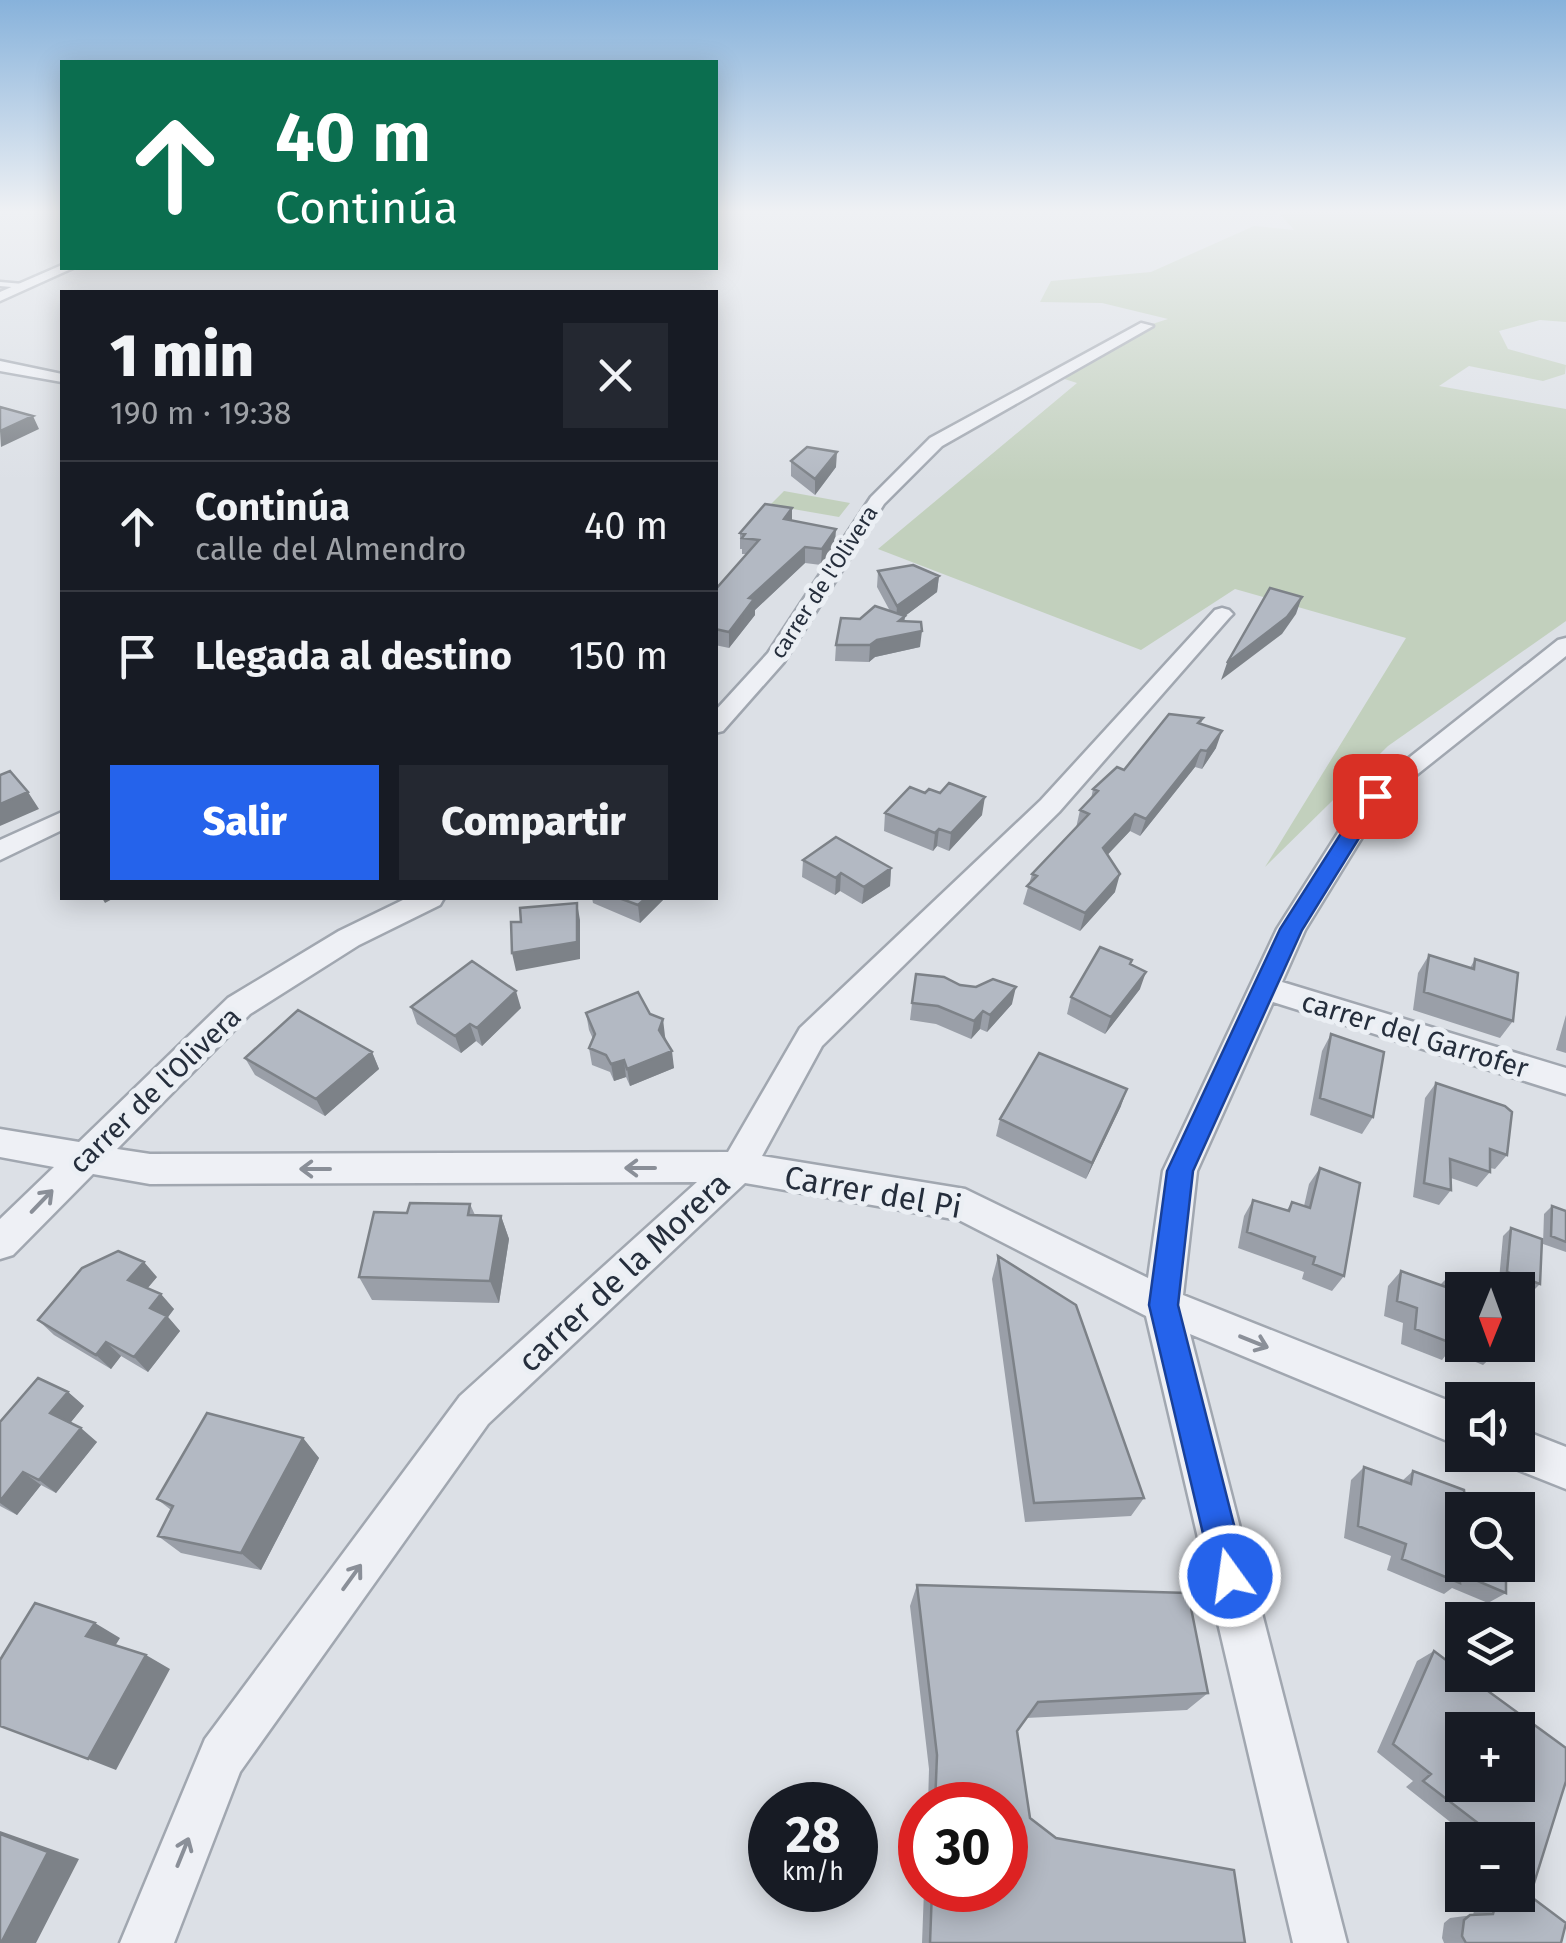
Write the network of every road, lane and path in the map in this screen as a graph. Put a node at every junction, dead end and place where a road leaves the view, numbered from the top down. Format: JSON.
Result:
{"nodes":[{"id":1,"x":1146,"y":326,"type":"dead end"},
{"id":2,"x":0,"y":366,"type":"edge"},
{"id":3,"x":60,"y":378,"type":"edge"},
{"id":4,"x":1222,"y":614,"type":"dead end"},
{"id":5,"x":1566,"y":645,"type":"edge"},
{"id":6,"x":718,"y":723,"type":"edge"},
{"id":7,"x":60,"y":821,"type":"edge"},
{"id":8,"x":0,"y":851,"type":"edge"},
{"id":9,"x":426,"y":900,"type":"edge"},
{"id":10,"x":1264,"y":988,"type":"junction"},
{"id":11,"x":1566,"y":1081,"type":"edge"},
{"id":12,"x":0,"y":1142,"type":"edge"},
{"id":13,"x":84,"y":1158,"type":"junction"},
{"id":14,"x":738,"y":1168,"type":"junction"},
{"id":15,"x":0,"y":1244,"type":"edge"},
{"id":16,"x":1163,"y":1305,"type":"junction"},
{"id":17,"x":1445,"y":1419,"type":"edge"},
{"id":18,"x":1535,"y":1456,"type":"edge"},
{"id":19,"x":1566,"y":1468,"type":"edge"},
{"id":20,"x":147,"y":1943,"type":"edge"},
{"id":21,"x":1320,"y":1943,"type":"edge"}],
"edges":[{"from":1,"to":6,"type":"street","name":"carrer de l'Olivera"},
{"from":2,"to":3,"type":"street"},
{"from":4,"to":14,"type":"street","name":"carrer de la Morera"},
{"from":5,"to":10,"type":"street"},
{"from":7,"to":8,"type":"street"},
{"from":9,"to":13,"type":"street","name":"carrer de l'Olivera"},
{"from":10,"to":11,"type":"street","name":"carrer del Garrofer"},
{"from":10,"to":16,"type":"street"},
{"from":12,"to":13,"type":"street","name":"Carrer del Pi"},
{"from":14,"to":13,"type":"street","name":"Carrer del Pi","one_way":true},
{"from":15,"to":13,"type":"street","name":"carrer de l'Olivera","one_way":true},
{"from":14,"to":16,"type":"street","name":"Carrer del Pi"},
{"from":20,"to":14,"type":"street","name":"carrer de la Morera","one_way":true},
{"from":16,"to":17,"type":"street","name":"Carrer del Pi","one_way":true},
{"from":16,"to":21,"type":"street"},
{"from":18,"to":19,"type":"street"}]}
